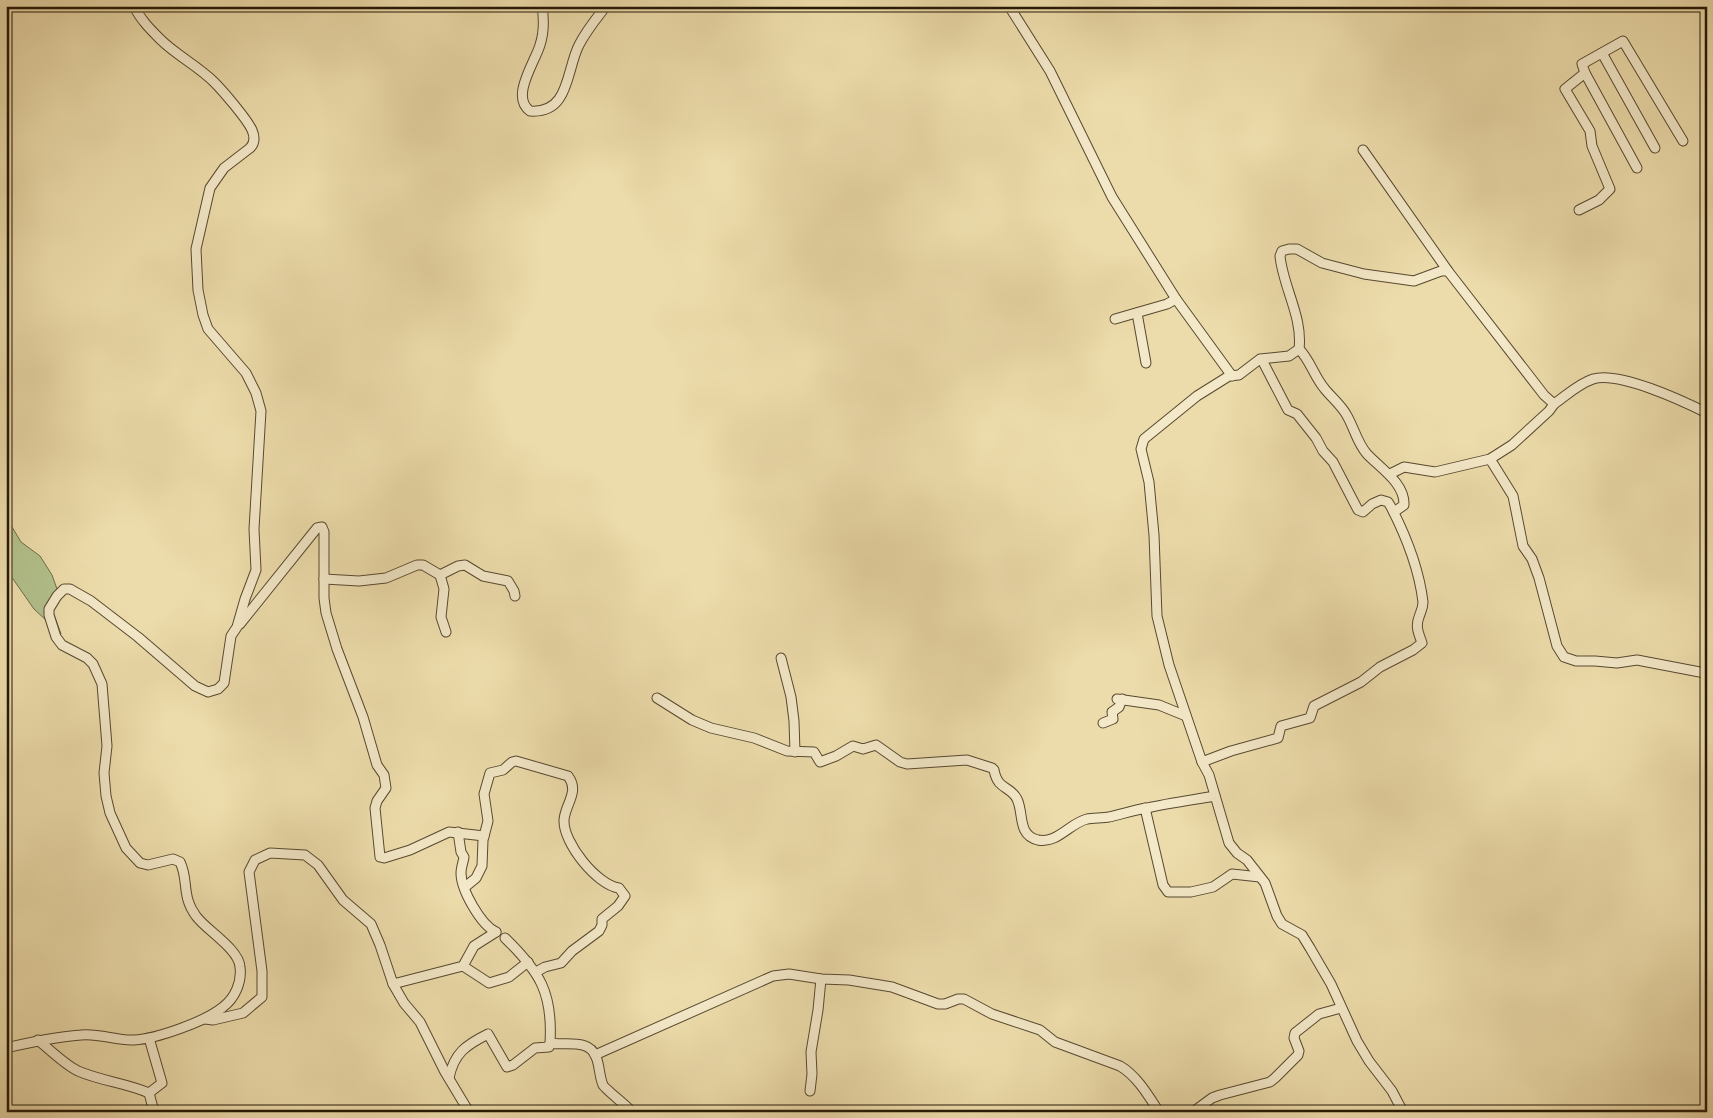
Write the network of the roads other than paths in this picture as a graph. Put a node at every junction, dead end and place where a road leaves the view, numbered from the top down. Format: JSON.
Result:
{"nodes":[{"id":1,"x":134,"y":6,"type":"edge"},
{"id":2,"x":542,"y":6,"type":"edge"},
{"id":3,"x":606,"y":6,"type":"edge"},
{"id":4,"x":1009,"y":6,"type":"edge"},
{"id":5,"x":1602,"y":52,"type":"junction"},
{"id":6,"x":1585,"y":73,"type":"junction"},
{"id":7,"x":1683,"y":141,"type":"dead end"},
{"id":8,"x":1655,"y":148,"type":"dead end"},
{"id":9,"x":1363,"y":150,"type":"dead end"},
{"id":10,"x":1637,"y":168,"type":"dead end"},
{"id":11,"x":1579,"y":210,"type":"dead end"},
{"id":12,"x":1448,"y":271,"type":"junction"},
{"id":13,"x":1176,"y":299,"type":"junction"},
{"id":14,"x":1137,"y":313,"type":"junction"},
{"id":15,"x":1115,"y":319,"type":"dead end"},
{"id":16,"x":1299,"y":350,"type":"junction"},
{"id":17,"x":1262,"y":360,"type":"junction"},
{"id":18,"x":1146,"y":363,"type":"dead end"},
{"id":19,"x":1232,"y":376,"type":"junction"},
{"id":20,"x":1554,"y":404,"type":"junction"},
{"id":21,"x":1707,"y":413,"type":"edge"},
{"id":22,"x":1490,"y":459,"type":"junction"},
{"id":23,"x":1390,"y":474,"type":"junction"},
{"id":24,"x":1394,"y":512,"type":"junction"},
{"id":25,"x":440,"y":575,"type":"junction"},
{"id":26,"x":324,"y":579,"type":"junction"},
{"id":27,"x":515,"y":596,"type":"dead end"},
{"id":28,"x":237,"y":627,"type":"junction"},
{"id":29,"x":446,"y":632,"type":"dead end"},
{"id":30,"x":781,"y":658,"type":"dead end"},
{"id":31,"x":1707,"y":678,"type":"edge"},
{"id":32,"x":657,"y":698,"type":"dead end"},
{"id":33,"x":1186,"y":716,"type":"junction"},
{"id":34,"x":1103,"y":723,"type":"dead end"},
{"id":35,"x":795,"y":752,"type":"junction"},
{"id":36,"x":1202,"y":762,"type":"junction"},
{"id":37,"x":1215,"y":796,"type":"junction"},
{"id":38,"x":1144,"y":808,"type":"junction"},
{"id":39,"x":458,"y":832,"type":"junction"},
{"id":40,"x":484,"y":836,"type":"junction"},
{"id":41,"x":1260,"y":877,"type":"junction"},
{"id":42,"x":465,"y":887,"type":"junction"},
{"id":43,"x":505,"y":938,"type":"dead end"},
{"id":44,"x":528,"y":962,"type":"junction"},
{"id":45,"x":463,"y":966,"type":"junction"},
{"id":46,"x":536,"y":972,"type":"junction"},
{"id":47,"x":821,"y":979,"type":"junction"},
{"id":48,"x":393,"y":984,"type":"junction"},
{"id":49,"x":1341,"y":1008,"type":"junction"},
{"id":50,"x":202,"y":1019,"type":"junction"},
{"id":51,"x":149,"y":1038,"type":"junction"},
{"id":52,"x":38,"y":1040,"type":"junction"},
{"id":53,"x":550,"y":1043,"type":"junction"},
{"id":54,"x":6,"y":1048,"type":"edge"},
{"id":55,"x":595,"y":1055,"type":"junction"},
{"id":56,"x":449,"y":1078,"type":"junction"},
{"id":57,"x":810,"y":1091,"type":"dead end"},
{"id":58,"x":149,"y":1093,"type":"junction"},
{"id":59,"x":154,"y":1112,"type":"edge"},
{"id":60,"x":469,"y":1112,"type":"edge"},
{"id":61,"x":632,"y":1112,"type":"edge"},
{"id":62,"x":1159,"y":1112,"type":"edge"},
{"id":63,"x":1193,"y":1112,"type":"edge"},
{"id":64,"x":1404,"y":1112,"type":"edge"}],
"edges":[{"from":1,"to":28,"type":"street"},
{"from":2,"to":3,"type":"street"},
{"from":4,"to":13,"type":"street"},
{"from":5,"to":6,"type":"street"},
{"from":5,"to":7,"type":"street"},
{"from":5,"to":8,"type":"street"},
{"from":6,"to":10,"type":"street"},
{"from":6,"to":11,"type":"street"},
{"from":9,"to":12,"type":"street"},
{"from":12,"to":16,"type":"street"},
{"from":12,"to":20,"type":"street"},
{"from":13,"to":14,"type":"street"},
{"from":13,"to":19,"type":"street"},
{"from":14,"to":15,"type":"street"},
{"from":14,"to":18,"type":"street"},
{"from":16,"to":17,"type":"street"},
{"from":16,"to":23,"type":"street"},
{"from":17,"to":19,"type":"street"},
{"from":17,"to":24,"type":"street"},
{"from":19,"to":33,"type":"street"},
{"from":20,"to":21,"type":"street"},
{"from":20,"to":22,"type":"street"},
{"from":22,"to":23,"type":"street"},
{"from":22,"to":31,"type":"street"},
{"from":23,"to":24,"type":"street"},
{"from":24,"to":36,"type":"street"},
{"from":25,"to":26,"type":"street"},
{"from":25,"to":27,"type":"street"},
{"from":25,"to":29,"type":"street"},
{"from":26,"to":28,"type":"street"},
{"from":26,"to":39,"type":"street"},
{"from":28,"to":50,"type":"street"},
{"from":30,"to":35,"type":"street"},
{"from":32,"to":35,"type":"street"},
{"from":33,"to":34,"type":"street"},
{"from":33,"to":36,"type":"street"},
{"from":35,"to":38,"type":"street"},
{"from":36,"to":37,"type":"street"},
{"from":37,"to":38,"type":"street"},
{"from":37,"to":41,"type":"street"},
{"from":38,"to":41,"type":"street"},
{"from":39,"to":40,"type":"street"},
{"from":39,"to":42,"type":"street"},
{"from":40,"to":42,"type":"street"},
{"from":40,"to":46,"type":"street"},
{"from":41,"to":49,"type":"street"},
{"from":42,"to":45,"type":"street"},
{"from":43,"to":44,"type":"street"},
{"from":44,"to":45,"type":"street"},
{"from":44,"to":46,"type":"street"},
{"from":45,"to":48,"type":"street"},
{"from":46,"to":53,"type":"street"},
{"from":47,"to":55,"type":"street"},
{"from":47,"to":57,"type":"street"},
{"from":47,"to":62,"type":"street"},
{"from":48,"to":50,"type":"street"},
{"from":48,"to":56,"type":"street"},
{"from":49,"to":63,"type":"street"},
{"from":49,"to":64,"type":"street"},
{"from":50,"to":51,"type":"street"},
{"from":51,"to":52,"type":"street"},
{"from":51,"to":58,"type":"street"},
{"from":52,"to":54,"type":"street"},
{"from":52,"to":58,"type":"street"},
{"from":53,"to":55,"type":"street"},
{"from":53,"to":56,"type":"street"},
{"from":55,"to":61,"type":"street"},
{"from":56,"to":60,"type":"street"},
{"from":58,"to":59,"type":"street"}]}
